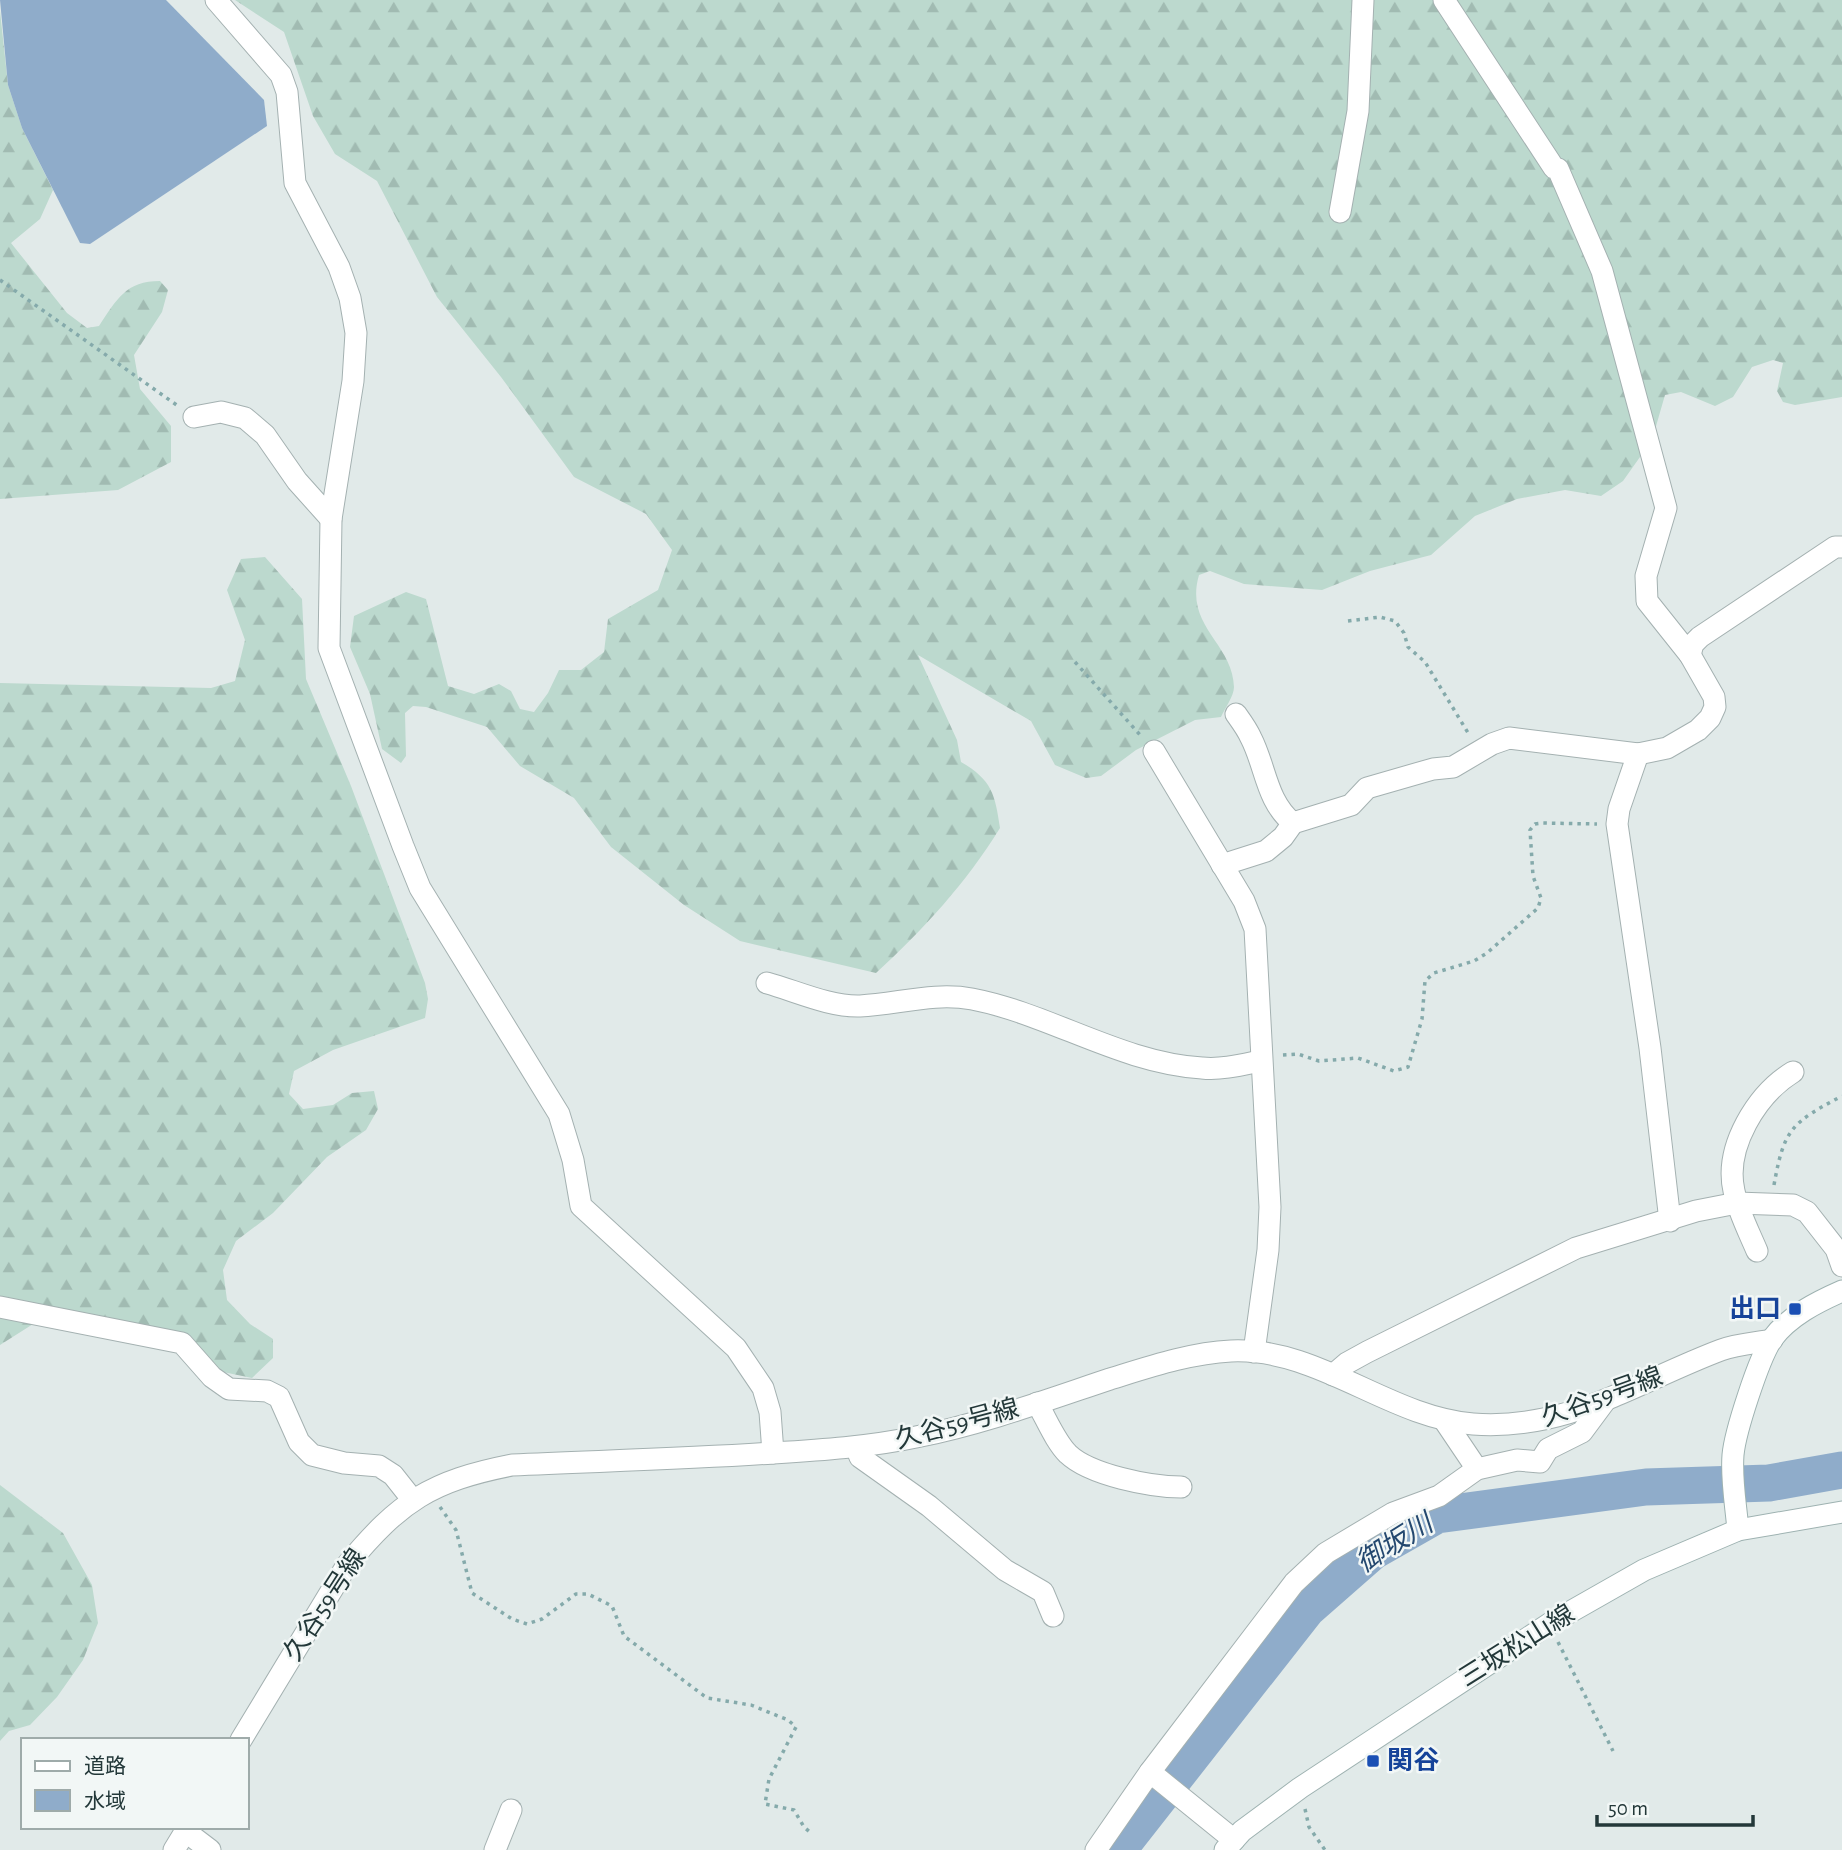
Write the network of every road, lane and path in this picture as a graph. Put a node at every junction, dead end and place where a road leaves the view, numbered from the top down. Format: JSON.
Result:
{"nodes":[{"id":1,"x":216,"y":0,"type":"edge"},
{"id":2,"x":1363,"y":0,"type":"edge"},
{"id":3,"x":1444,"y":0,"type":"edge"},
{"id":4,"x":1340,"y":212,"type":"dead end"},
{"id":5,"x":0,"y":280,"type":"edge"},
{"id":6,"x":194,"y":417,"type":"joint"},
{"id":7,"x":331,"y":519,"type":"junction"},
{"id":8,"x":1842,"y":547,"type":"edge"},
{"id":9,"x":1348,"y":621,"type":"dead end"},
{"id":10,"x":1690,"y":654,"type":"junction"},
{"id":11,"x":1075,"y":662,"type":"dead end"},
{"id":12,"x":1236,"y":713,"type":"dead end"},
{"id":13,"x":1154,"y":751,"type":"joint"},
{"id":14,"x":1481,"y":751,"type":"junction"},
{"id":15,"x":1639,"y":754,"type":"junction"},
{"id":16,"x":1293,"y":823,"type":"junction"},
{"id":17,"x":1617,"y":824,"type":"junction"},
{"id":18,"x":1222,"y":865,"type":"junction"},
{"id":19,"x":767,"y":983,"type":"dead end"},
{"id":20,"x":1260,"y":1061,"type":"junction"},
{"id":21,"x":1793,"y":1072,"type":"dead end"},
{"id":22,"x":1842,"y":1096,"type":"edge"},
{"id":23,"x":1737,"y":1203,"type":"junction"},
{"id":24,"x":1771,"y":1203,"type":"junction"},
{"id":25,"x":1670,"y":1221,"type":"junction"},
{"id":26,"x":1757,"y":1251,"type":"dead end"},
{"id":27,"x":1842,"y":1266,"type":"edge"},
{"id":28,"x":1842,"y":1291,"type":"edge"},
{"id":29,"x":0,"y":1307,"type":"edge"},
{"id":30,"x":1772,"y":1340,"type":"junction"},
{"id":31,"x":1254,"y":1352,"type":"junction"},
{"id":32,"x":1333,"y":1375,"type":"junction"},
{"id":33,"x":1605,"y":1401,"type":"junction"},
{"id":34,"x":1037,"y":1403,"type":"junction"},
{"id":35,"x":1444,"y":1420,"type":"junction"},
{"id":36,"x":856,"y":1447,"type":"junction"},
{"id":37,"x":773,"y":1453,"type":"junction"},
{"id":38,"x":1477,"y":1469,"type":"junction"},
{"id":39,"x":1181,"y":1487,"type":"dead end"},
{"id":40,"x":419,"y":1495,"type":"junction"},
{"id":41,"x":1842,"y":1512,"type":"edge"},
{"id":42,"x":1737,"y":1524,"type":"junction"},
{"id":43,"x":1053,"y":1616,"type":"dead end"},
{"id":44,"x":1549,"y":1624,"type":"junction"},
{"id":45,"x":242,"y":1738,"type":"edge"},
{"id":46,"x":1613,"y":1751,"type":"dead end"},
{"id":47,"x":1152,"y":1774,"type":"junction"},
{"id":48,"x":1300,"y":1788,"type":"junction"},
{"id":49,"x":511,"y":1810,"type":"dead end"},
{"id":50,"x":186,"y":1829,"type":"edge"},
{"id":51,"x":813,"y":1834,"type":"dead end"},
{"id":52,"x":1229,"y":1845,"type":"edge"},
{"id":53,"x":174,"y":1850,"type":"edge"},
{"id":54,"x":210,"y":1850,"type":"edge"},
{"id":55,"x":495,"y":1850,"type":"edge"},
{"id":56,"x":1096,"y":1850,"type":"edge"},
{"id":57,"x":1325,"y":1850,"type":"edge"}],
"edges":[{"from":1,"to":7,"type":"street"},
{"from":2,"to":4,"type":"street"},
{"from":3,"to":10,"type":"street"},
{"from":5,"to":6,"type":"path"},
{"from":6,"to":7,"type":"street"},
{"from":7,"to":37,"type":"street"},
{"from":8,"to":10,"type":"street"},
{"from":9,"to":14,"type":"path"},
{"from":10,"to":15,"type":"street"},
{"from":11,"to":13,"type":"path"},
{"from":12,"to":16,"type":"street"},
{"from":13,"to":18,"type":"street"},
{"from":14,"to":15,"type":"street"},
{"from":14,"to":16,"type":"street"},
{"from":15,"to":17,"type":"street"},
{"from":16,"to":18,"type":"street"},
{"from":17,"to":20,"type":"path"},
{"from":17,"to":25,"type":"street"},
{"from":18,"to":20,"type":"street"},
{"from":19,"to":20,"type":"street"},
{"from":20,"to":31,"type":"street"},
{"from":21,"to":23,"type":"street"},
{"from":22,"to":24,"type":"path"},
{"from":23,"to":24,"type":"street"},
{"from":23,"to":25,"type":"street"},
{"from":23,"to":26,"type":"street"},
{"from":24,"to":27,"type":"street"},
{"from":25,"to":32,"type":"street"},
{"from":28,"to":30,"type":"street"},
{"from":29,"to":40,"type":"street"},
{"from":30,"to":33,"type":"street","name":"久谷59号線"},
{"from":30,"to":42,"type":"street"},
{"from":31,"to":32,"type":"street","name":"久谷59号線"},
{"from":31,"to":34,"type":"street","name":"久谷59号線"},
{"from":32,"to":35,"type":"street","name":"久谷59号線"},
{"from":33,"to":35,"type":"street","name":"久谷59号線"},
{"from":33,"to":38,"type":"street"},
{"from":34,"to":36,"type":"street","name":"久谷59号線"},
{"from":34,"to":39,"type":"street"},
{"from":35,"to":38,"type":"street"},
{"from":36,"to":37,"type":"street","name":"久谷59号線"},
{"from":36,"to":43,"type":"street"},
{"from":37,"to":40,"type":"street","name":"久谷59号線"},
{"from":38,"to":47,"type":"street"},
{"from":40,"to":45,"type":"street","name":"久谷59号線"},
{"from":40,"to":51,"type":"path"},
{"from":41,"to":42,"type":"street","name":"三坂松山線"},
{"from":42,"to":44,"type":"street","name":"三坂松山線"},
{"from":44,"to":46,"type":"path"},
{"from":44,"to":48,"type":"street","name":"三坂松山線"},
{"from":47,"to":52,"type":"street"},
{"from":47,"to":56,"type":"street"},
{"from":48,"to":52,"type":"street","name":"三坂松山線"},
{"from":48,"to":57,"type":"path"},
{"from":49,"to":55,"type":"street"},
{"from":50,"to":53,"type":"street"},
{"from":50,"to":54,"type":"street"}]}
